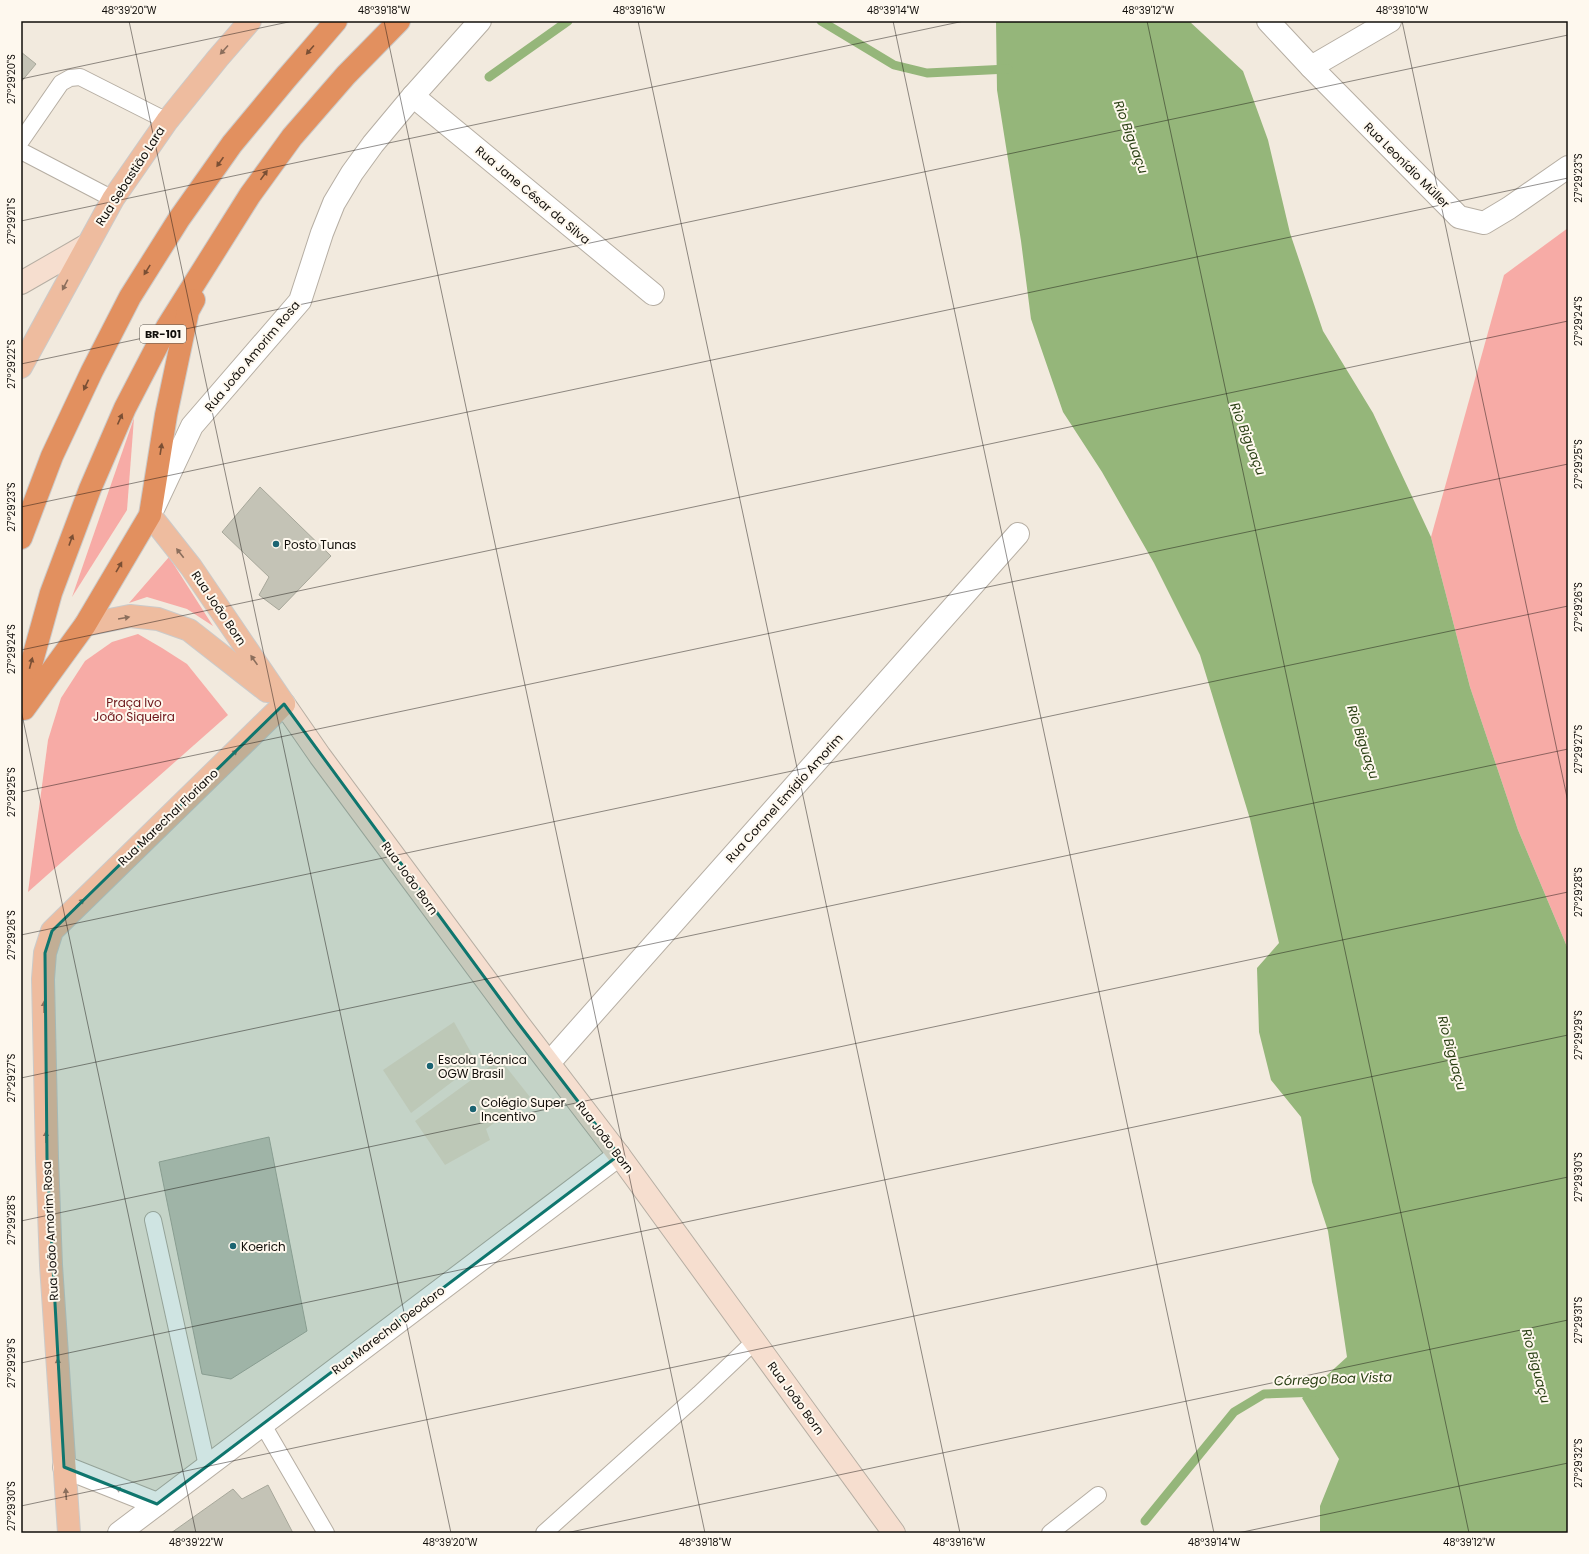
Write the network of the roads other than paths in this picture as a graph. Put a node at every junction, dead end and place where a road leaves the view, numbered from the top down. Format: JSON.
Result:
{"nodes":[{"id":1,"x":250,"y":21,"type":"edge"},
{"id":2,"x":336,"y":21,"type":"edge"},
{"id":3,"x":399,"y":21,"type":"edge"},
{"id":4,"x":480,"y":21,"type":"edge"},
{"id":5,"x":1268,"y":21,"type":"edge"},
{"id":6,"x":1390,"y":21,"type":"edge"},
{"id":7,"x":1310,"y":67,"type":"junction"},
{"id":8,"x":413,"y":96,"type":"junction"},
{"id":9,"x":167,"y":121,"type":"junction"},
{"id":10,"x":21,"y":141,"type":"edge"},
{"id":11,"x":21,"y":151,"type":"edge"},
{"id":12,"x":1568,"y":167,"type":"edge"},
{"id":13,"x":250,"y":195,"type":"junction"},
{"id":14,"x":113,"y":199,"type":"junction"},
{"id":15,"x":87,"y":245,"type":"junction"},
{"id":16,"x":21,"y":282,"type":"edge"},
{"id":17,"x":653,"y":294,"type":"dead end"},
{"id":18,"x":21,"y":367,"type":"edge"},
{"id":19,"x":150,"y":515,"type":"junction"},
{"id":20,"x":1018,"y":534,"type":"dead end"},
{"id":21,"x":21,"y":538,"type":"edge"},
{"id":22,"x":85,"y":625,"type":"junction"},
{"id":23,"x":21,"y":701,"type":"edge"},
{"id":24,"x":284,"y":704,"type":"junction"},
{"id":25,"x":21,"y":713,"type":"edge"},
{"id":26,"x":52,"y":931,"type":"joint"},
{"id":27,"x":549,"y":1063,"type":"junction"},
{"id":28,"x":619,"y":1155,"type":"junction"},
{"id":29,"x":153,"y":1220,"type":"dead end"},
{"id":30,"x":754,"y":1342,"type":"junction"},
{"id":31,"x":263,"y":1425,"type":"junction"},
{"id":32,"x":207,"y":1466,"type":"junction"},
{"id":33,"x":64,"y":1467,"type":"junction"},
{"id":34,"x":1098,"y":1495,"type":"dead end"},
{"id":35,"x":157,"y":1504,"type":"junction"},
{"id":36,"x":69,"y":1533,"type":"edge"},
{"id":37,"x":119,"y":1533,"type":"edge"},
{"id":38,"x":326,"y":1533,"type":"edge"},
{"id":39,"x":544,"y":1533,"type":"edge"},
{"id":40,"x":894,"y":1533,"type":"edge"},
{"id":41,"x":1050,"y":1533,"type":"edge"}],
"edges":[{"from":1,"to":9,"type":"main road","name":"Rua Sebastião Lara","one_way":true},
{"from":2,"to":21,"type":"highway","one_way":true},
{"from":13,"to":3,"type":"highway","number":"BR-101","one_way":true},
{"from":4,"to":8,"type":"street","name":"Rua João Amorim Rosa"},
{"from":5,"to":7,"type":"street","name":"Rua Leonídio Müller"},
{"from":6,"to":7,"type":"street"},
{"from":7,"to":12,"type":"street","name":"Rua Leonídio Müller"},
{"from":8,"to":17,"type":"street","name":"Rua Jane César da Silva"},
{"from":8,"to":19,"type":"street","name":"Rua João Amorim Rosa"},
{"from":9,"to":10,"type":"lane"},
{"from":9,"to":14,"type":"main road","name":"Rua Sebastião Lara"},
{"from":11,"to":14,"type":"lane"},
{"from":19,"to":13,"type":"highway","one_way":true},
{"from":23,"to":13,"type":"highway","number":"BR-101","one_way":true},
{"from":14,"to":15,"type":"main road","name":"Rua Sebastião Lara"},
{"from":15,"to":16,"type":"main road"},
{"from":15,"to":18,"type":"main road","name":"Rua Sebastião Lara","one_way":true},
{"from":22,"to":19,"type":"highway","one_way":true},
{"from":24,"to":19,"type":"main road","name":"Rua João Born","one_way":true},
{"from":20,"to":27,"type":"street","name":"Rua Coronel Emídio Amorim"},
{"from":22,"to":24,"type":"main road","name":"Rua João Born","one_way":true},
{"from":22,"to":25,"type":"highway"},
{"from":26,"to":24,"type":"main road","name":"Rua Marechal Floriano","one_way":true},
{"from":24,"to":27,"type":"main road","name":"Rua João Born"},
{"from":33,"to":26,"type":"main road","name":"Rua João Amorim Rosa","one_way":true},
{"from":27,"to":28,"type":"main road","name":"Rua João Born"},
{"from":28,"to":30,"type":"main road","name":"Rua João Born"},
{"from":28,"to":31,"type":"street","name":"Rua Marechal Deodoro"},
{"from":29,"to":32,"type":"lane"},
{"from":30,"to":39,"type":"lane"},
{"from":30,"to":40,"type":"main road","name":"Rua João Born"},
{"from":31,"to":32,"type":"street","name":"Rua Marechal Deodoro"},
{"from":31,"to":38,"type":"lane"},
{"from":32,"to":35,"type":"street","name":"Rua Marechal Deodoro"},
{"from":35,"to":33,"type":"street","one_way":true},
{"from":36,"to":33,"type":"main road","name":"Rua João Amorim Rosa","one_way":true},
{"from":34,"to":41,"type":"lane"},
{"from":35,"to":37,"type":"street","name":"Rua Marechal Deodoro"}]}
